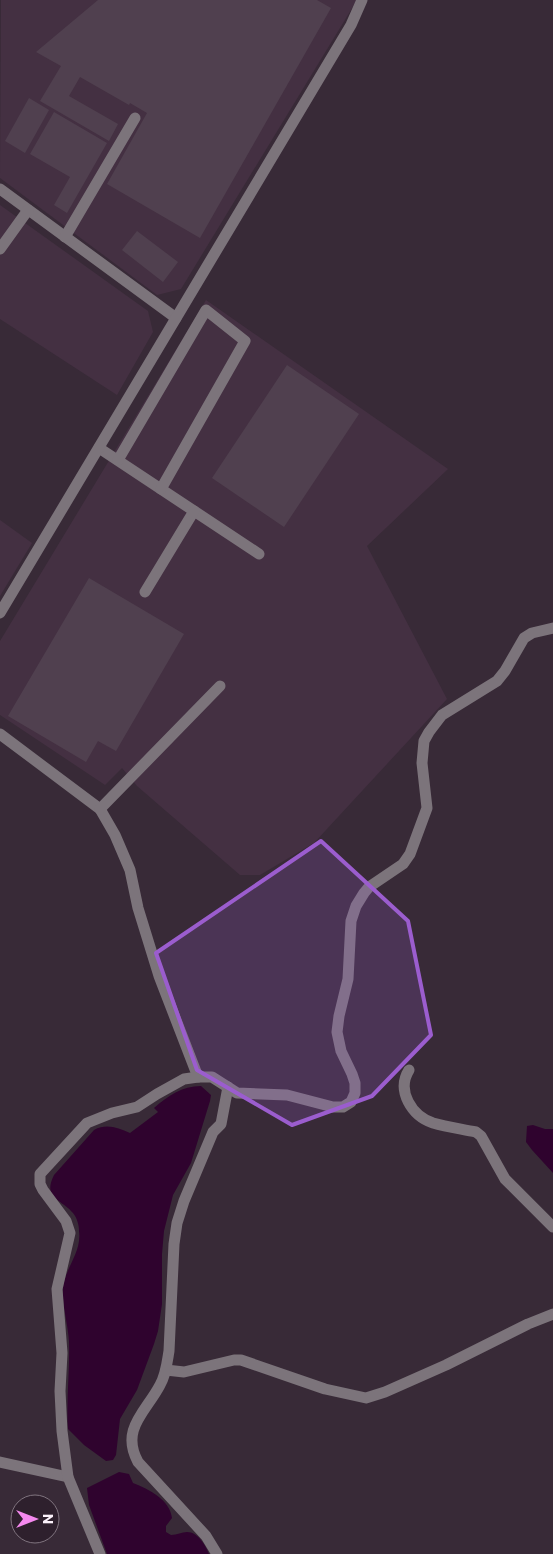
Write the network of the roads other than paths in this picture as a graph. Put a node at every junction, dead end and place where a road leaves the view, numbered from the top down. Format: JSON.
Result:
{"nodes":[{"id":1,"x":362,"y":0,"type":"edge"},
{"id":2,"x":135,"y":118,"type":"dead end"},
{"id":3,"x":0,"y":189,"type":"edge"},
{"id":4,"x":28,"y":210,"type":"junction"},
{"id":5,"x":65,"y":237,"type":"junction"},
{"id":6,"x":0,"y":249,"type":"edge"},
{"id":7,"x":176,"y":318,"type":"junction"},
{"id":8,"x":99,"y":448,"type":"junction"},
{"id":9,"x":118,"y":460,"type":"junction"},
{"id":10,"x":161,"y":489,"type":"junction"},
{"id":11,"x":194,"y":511,"type":"junction"},
{"id":12,"x":259,"y":554,"type":"dead end"},
{"id":13,"x":145,"y":592,"type":"dead end"},
{"id":14,"x":0,"y":613,"type":"edge"},
{"id":15,"x":553,"y":628,"type":"edge"},
{"id":16,"x":220,"y":686,"type":"dead end"},
{"id":17,"x":0,"y":734,"type":"edge"},
{"id":18,"x":100,"y":809,"type":"junction"},
{"id":19,"x":409,"y":1070,"type":"dead end"},
{"id":20,"x":198,"y":1077,"type":"junction"},
{"id":21,"x":228,"y":1087,"type":"junction"},
{"id":22,"x":553,"y":1227,"type":"edge"},
{"id":23,"x":553,"y":1314,"type":"edge"},
{"id":24,"x":166,"y":1370,"type":"junction"},
{"id":25,"x":0,"y":1462,"type":"edge"},
{"id":26,"x":68,"y":1477,"type":"junction"},
{"id":27,"x":100,"y":1554,"type":"edge"},
{"id":28,"x":218,"y":1554,"type":"edge"}],
"edges":[{"from":1,"to":7,"type":"street"},
{"from":2,"to":5,"type":"street"},
{"from":3,"to":4,"type":"street"},
{"from":4,"to":5,"type":"street"},
{"from":4,"to":6,"type":"street"},
{"from":5,"to":7,"type":"street"},
{"from":7,"to":8,"type":"street"},
{"from":8,"to":9,"type":"street"},
{"from":8,"to":14,"type":"street"},
{"from":9,"to":10,"type":"street"},
{"from":9,"to":10,"type":"street"},
{"from":10,"to":11,"type":"street"},
{"from":11,"to":12,"type":"street"},
{"from":11,"to":13,"type":"street"},
{"from":15,"to":21,"type":"street"},
{"from":16,"to":18,"type":"street"},
{"from":17,"to":18,"type":"street"},
{"from":18,"to":20,"type":"street"},
{"from":19,"to":22,"type":"street"},
{"from":20,"to":21,"type":"street"},
{"from":20,"to":26,"type":"street"},
{"from":21,"to":24,"type":"street"},
{"from":23,"to":24,"type":"street"},
{"from":24,"to":28,"type":"street"},
{"from":25,"to":26,"type":"street"},
{"from":26,"to":27,"type":"street"}]}
